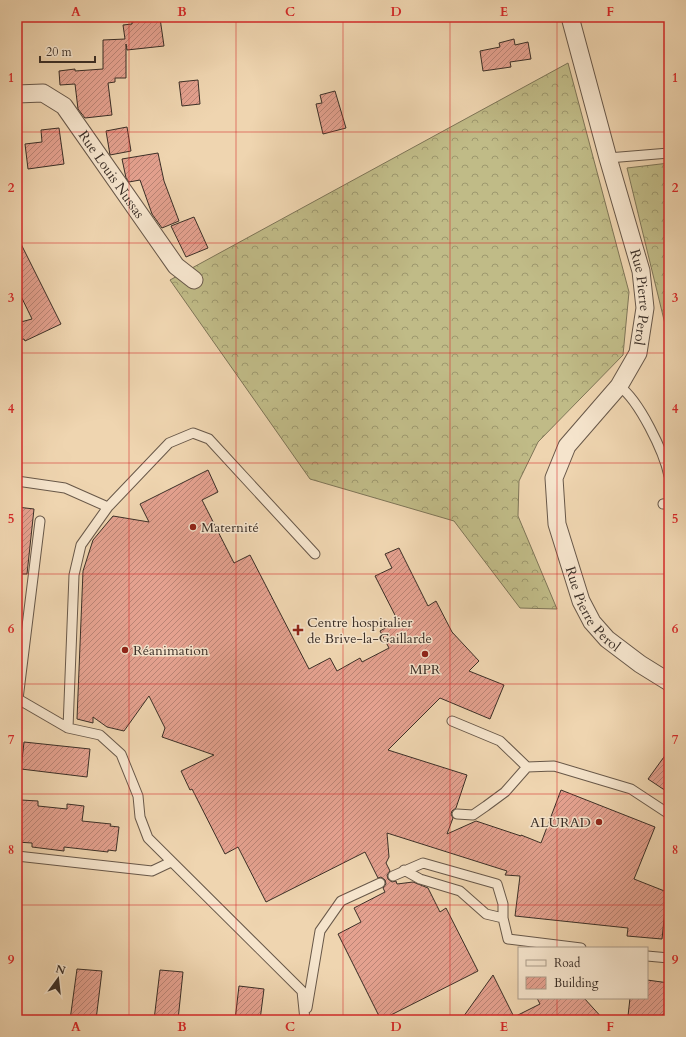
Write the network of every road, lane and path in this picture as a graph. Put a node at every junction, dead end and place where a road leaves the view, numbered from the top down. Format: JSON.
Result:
{"nodes":[{"id":1,"x":570,"y":17,"type":"edge"},
{"id":2,"x":17,"y":94,"type":"edge"},
{"id":3,"x":669,"y":153,"type":"edge"},
{"id":4,"x":608,"y":158,"type":"junction"},
{"id":5,"x":194,"y":280,"type":"dead end"},
{"id":6,"x":618,"y":386,"type":"junction"},
{"id":7,"x":669,"y":476,"type":"edge"},
{"id":8,"x":17,"y":481,"type":"edge"},
{"id":9,"x":108,"y":507,"type":"junction"},
{"id":10,"x":40,"y":521,"type":"dead end"},
{"id":11,"x":315,"y":554,"type":"dead end"},
{"id":12,"x":669,"y":682,"type":"edge"},
{"id":13,"x":18,"y":703,"type":"edge"},
{"id":14,"x":452,"y":721,"type":"dead end"},
{"id":15,"x":68,"y":728,"type":"junction"},
{"id":16,"x":527,"y":767,"type":"junction"},
{"id":17,"x":457,"y":814,"type":"dead end"},
{"id":18,"x":669,"y":814,"type":"edge"},
{"id":19,"x":17,"y":856,"type":"edge"},
{"id":20,"x":171,"y":862,"type":"junction"},
{"id":21,"x":404,"y":870,"type":"junction"},
{"id":22,"x":393,"y":876,"type":"dead end"},
{"id":23,"x":380,"y":883,"type":"dead end"},
{"id":24,"x":503,"y":918,"type":"junction"},
{"id":25,"x":573,"y":947,"type":"edge"},
{"id":26,"x":648,"y":956,"type":"edge"},
{"id":27,"x":669,"y":958,"type":"edge"},
{"id":28,"x":305,"y":1020,"type":"edge"}],
"edges":[{"from":1,"to":4,"type":"street","name":"Rue Pierre Perol"},
{"from":2,"to":5,"type":"street","name":"Rue Louis Nussas"},
{"from":3,"to":4,"type":"lane"},
{"from":4,"to":6,"type":"street","name":"Rue Pierre Perol"},
{"from":6,"to":7,"type":"lane"},
{"from":6,"to":12,"type":"street","name":"Rue Pierre Perol"},
{"from":8,"to":9,"type":"lane"},
{"from":9,"to":11,"type":"lane"},
{"from":9,"to":15,"type":"lane"},
{"from":10,"to":13,"type":"lane"},
{"from":13,"to":15,"type":"lane"},
{"from":14,"to":16,"type":"lane"},
{"from":15,"to":20,"type":"lane"},
{"from":16,"to":17,"type":"lane"},
{"from":16,"to":18,"type":"lane"},
{"from":19,"to":20,"type":"lane"},
{"from":20,"to":28,"type":"lane"},
{"from":21,"to":22,"type":"lane"},
{"from":21,"to":24,"type":"lane"},
{"from":21,"to":24,"type":"lane"},
{"from":23,"to":28,"type":"lane"},
{"from":24,"to":25,"type":"lane"},
{"from":26,"to":27,"type":"lane"}]}
